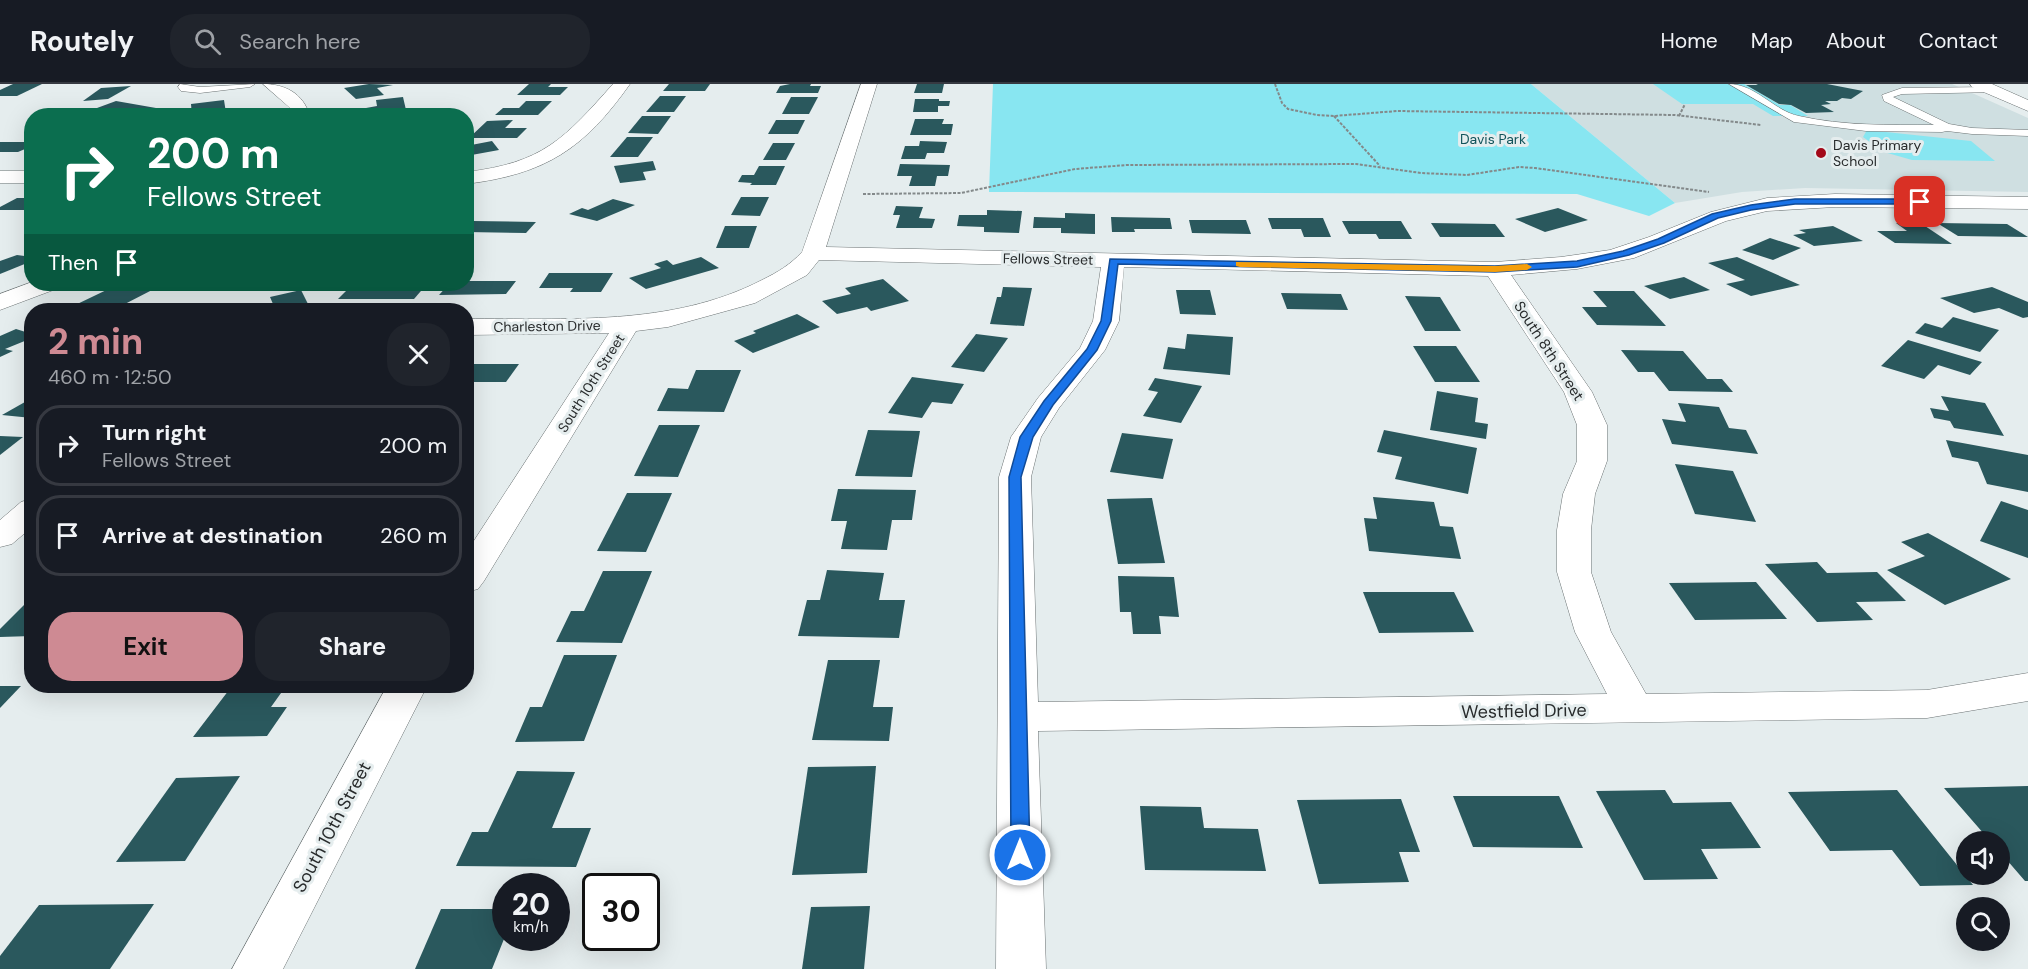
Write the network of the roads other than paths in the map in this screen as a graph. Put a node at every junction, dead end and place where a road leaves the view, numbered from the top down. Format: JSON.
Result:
{"nodes":[{"id":1,"x":187,"y":84,"type":"edge"},
{"id":2,"x":250,"y":84,"type":"edge"},
{"id":3,"x":271,"y":84,"type":"edge"},
{"id":4,"x":622,"y":84,"type":"edge"},
{"id":5,"x":869,"y":84,"type":"edge"},
{"id":6,"x":1734,"y":84,"type":"edge"},
{"id":7,"x":1985,"y":87,"type":"edge"},
{"id":8,"x":2028,"y":106,"type":"edge"},
{"id":9,"x":299,"y":108,"type":"edge"},
{"id":10,"x":1958,"y":130,"type":"junction"},
{"id":11,"x":2028,"y":133,"type":"edge"},
{"id":12,"x":0,"y":177,"type":"edge"},
{"id":13,"x":24,"y":177,"type":"edge"},
{"id":14,"x":474,"y":177,"type":"edge"},
{"id":15,"x":2028,"y":203,"type":"edge"},
{"id":16,"x":813,"y":253,"type":"junction"},
{"id":17,"x":1113,"y":261,"type":"junction"},
{"id":18,"x":1495,"y":269,"type":"junction"},
{"id":19,"x":30,"y":291,"type":"edge"},
{"id":20,"x":0,"y":303,"type":"edge"},
{"id":21,"x":627,"y":325,"type":"junction"},
{"id":22,"x":474,"y":327,"type":"edge"},
{"id":23,"x":24,"y":516,"type":"edge"},
{"id":24,"x":0,"y":537,"type":"edge"},
{"id":25,"x":474,"y":568,"type":"edge"},
{"id":26,"x":2028,"y":687,"type":"edge"},
{"id":27,"x":402,"y":693,"type":"edge"},
{"id":28,"x":1635,"y":709,"type":"junction"},
{"id":29,"x":1019,"y":717,"type":"junction"},
{"id":30,"x":256,"y":969,"type":"edge"},
{"id":31,"x":1021,"y":969,"type":"edge"}],
"edges":[{"from":1,"to":2,"type":"lane"},
{"from":3,"to":9,"type":"street"},
{"from":4,"to":14,"type":"street"},
{"from":5,"to":16,"type":"street","name":"South 10th Street"},
{"from":6,"to":10,"type":"lane"},
{"from":7,"to":8,"type":"street"},
{"from":7,"to":10,"type":"lane"},
{"from":10,"to":11,"type":"lane"},
{"from":12,"to":13,"type":"street"},
{"from":15,"to":18,"type":"street","name":"Fellows Street"},
{"from":16,"to":17,"type":"street","name":"Fellows Street"},
{"from":16,"to":21,"type":"street","name":"South 10th Street"},
{"from":17,"to":18,"type":"street","name":"Fellows Street"},
{"from":17,"to":29,"type":"street"},
{"from":18,"to":28,"type":"street","name":"South 8th Street"},
{"from":19,"to":20,"type":"street"},
{"from":21,"to":22,"type":"street","name":"Charleston Drive"},
{"from":21,"to":25,"type":"street","name":"South 10th Street"},
{"from":23,"to":24,"type":"street"},
{"from":26,"to":28,"type":"street","name":"Westfield Drive"},
{"from":27,"to":30,"type":"street","name":"South 10th Street"},
{"from":28,"to":29,"type":"street","name":"Westfield Drive"},
{"from":29,"to":31,"type":"street"}]}
